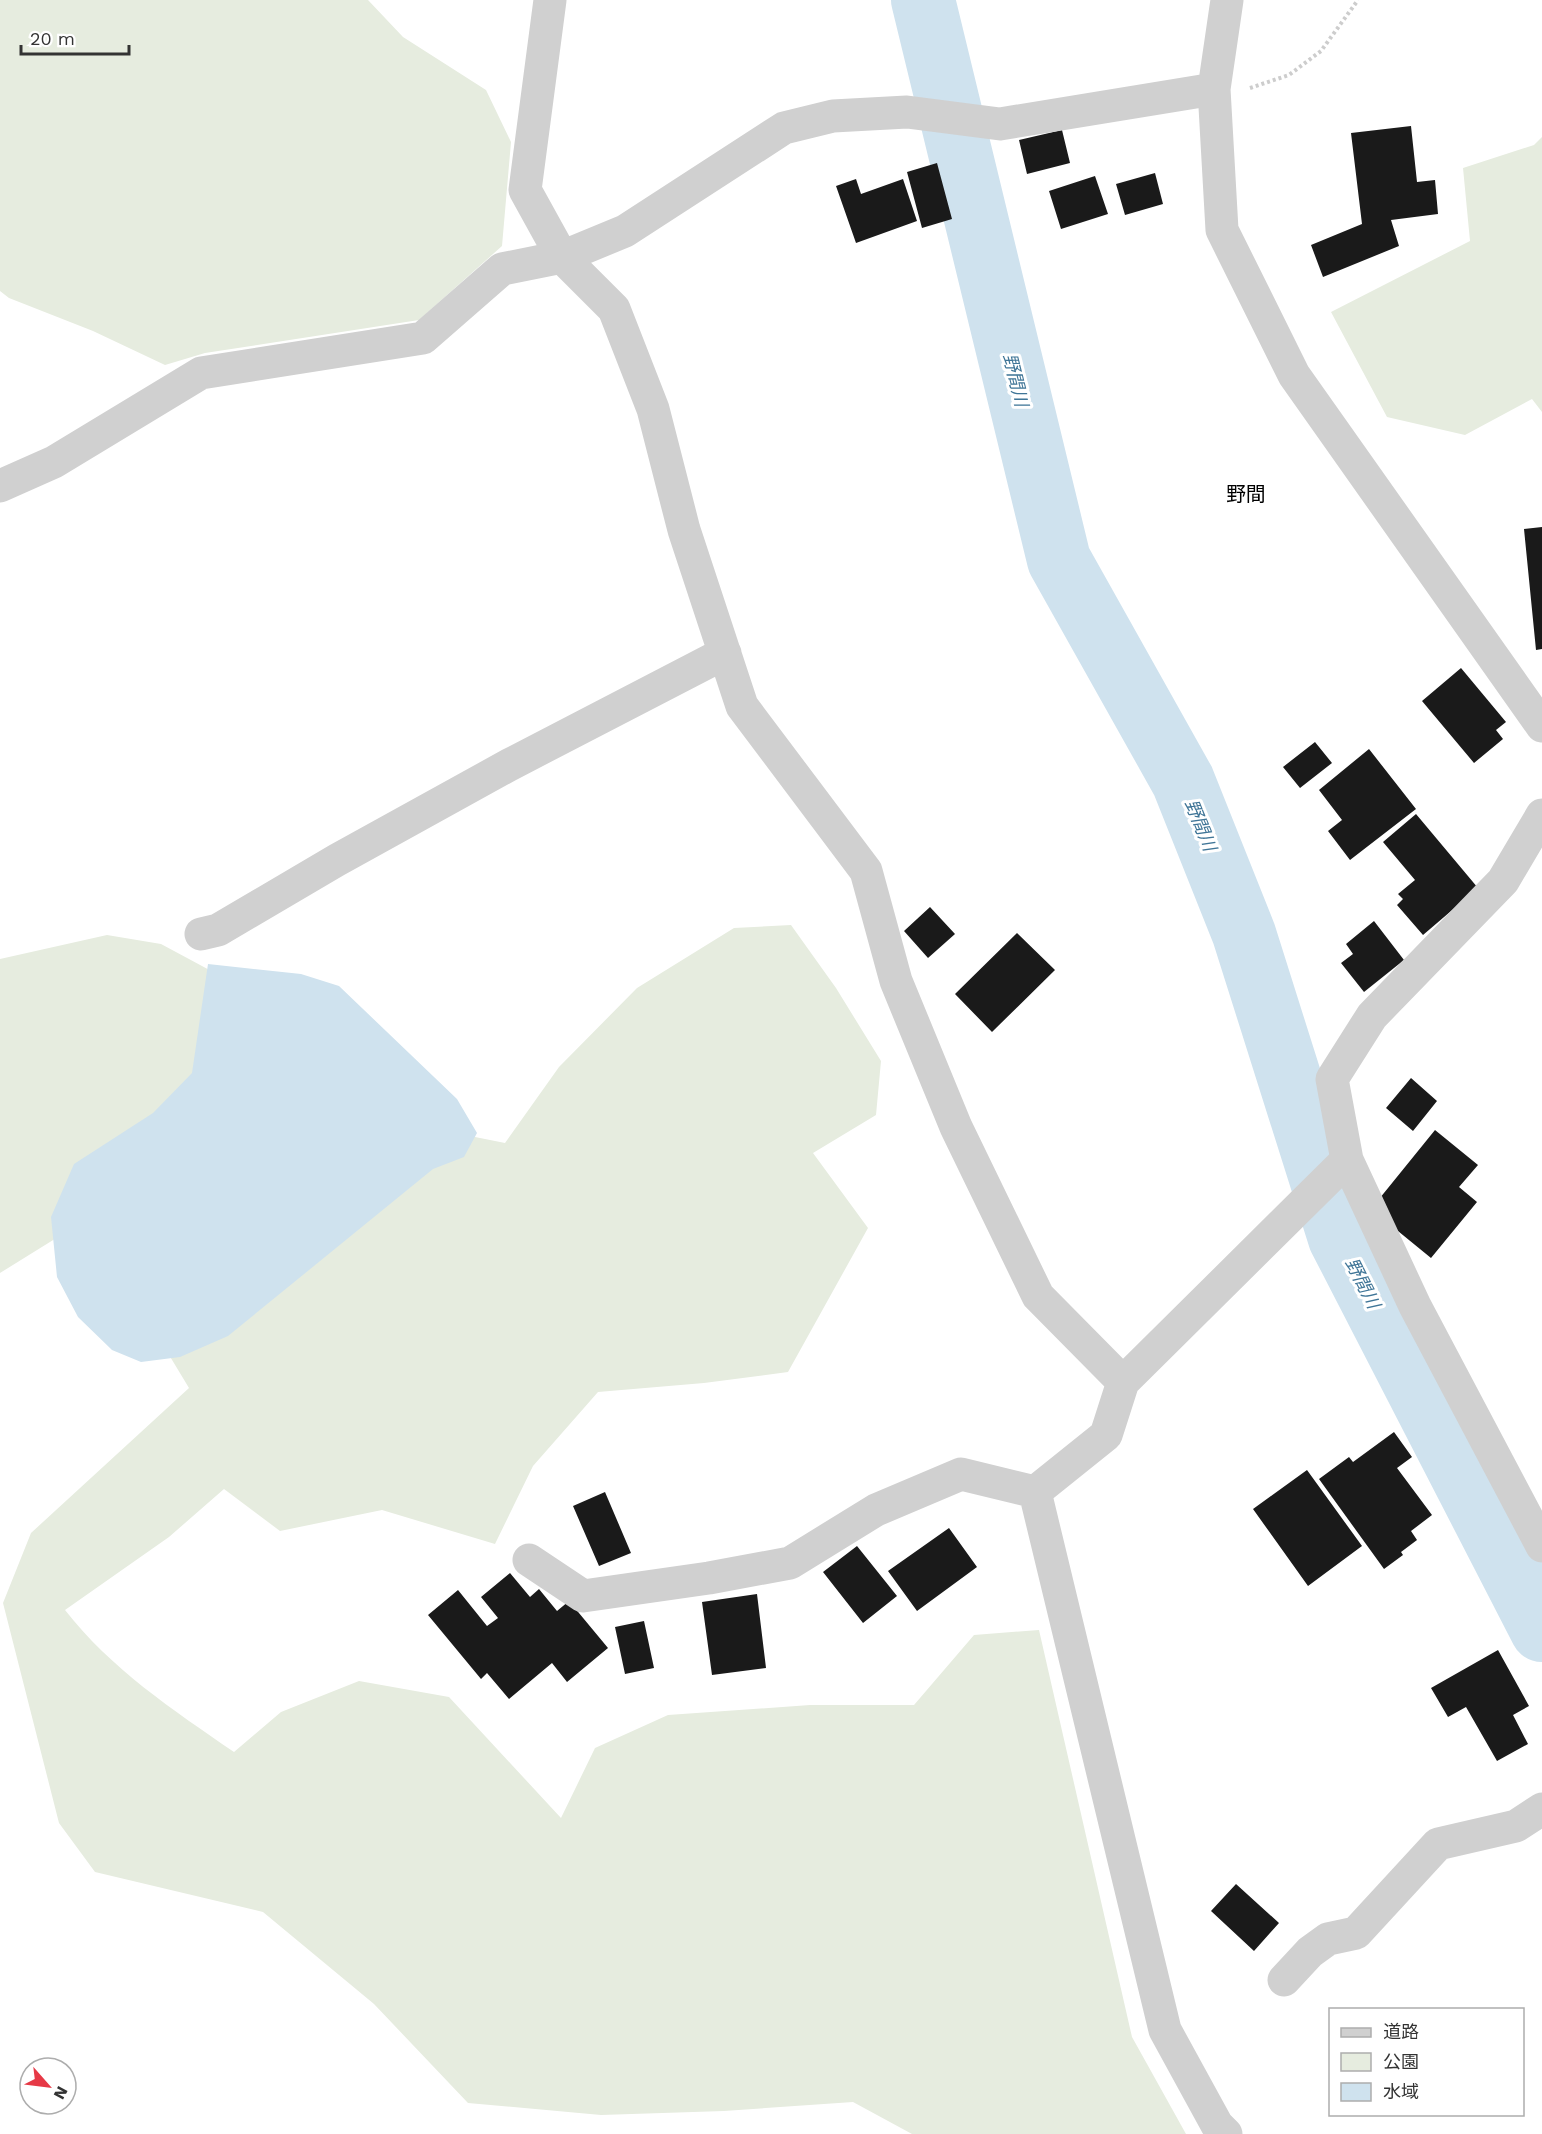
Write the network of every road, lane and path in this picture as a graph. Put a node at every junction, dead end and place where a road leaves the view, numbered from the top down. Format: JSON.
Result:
{"nodes":[{"id":1,"x":550,"y":0,"type":"edge"},
{"id":2,"x":1227,"y":0,"type":"edge"},
{"id":3,"x":1358,"y":0,"type":"edge"},
{"id":4,"x":1214,"y":89,"type":"junction"},
{"id":5,"x":562,"y":257,"type":"junction"},
{"id":6,"x":0,"y":486,"type":"edge"},
{"id":7,"x":725,"y":653,"type":"junction"},
{"id":8,"x":1542,"y":726,"type":"edge"},
{"id":9,"x":1542,"y":815,"type":"edge"},
{"id":10,"x":201,"y":934,"type":"dead end"},
{"id":11,"x":1347,"y":1160,"type":"junction"},
{"id":12,"x":1124,"y":1382,"type":"junction"},
{"id":13,"x":1035,"y":1492,"type":"junction"},
{"id":14,"x":1542,"y":1546,"type":"edge"},
{"id":15,"x":529,"y":1560,"type":"dead end"},
{"id":16,"x":1542,"y":1809,"type":"edge"},
{"id":17,"x":1284,"y":1980,"type":"dead end"},
{"id":18,"x":1226,"y":2134,"type":"edge"}],
"edges":[{"from":1,"to":5,"type":"street"},
{"from":2,"to":4,"type":"street"},
{"from":3,"to":4,"type":"path"},
{"from":4,"to":5,"type":"street"},
{"from":4,"to":8,"type":"street"},
{"from":5,"to":6,"type":"street"},
{"from":5,"to":7,"type":"street"},
{"from":7,"to":10,"type":"street"},
{"from":7,"to":12,"type":"street"},
{"from":9,"to":11,"type":"street"},
{"from":11,"to":12,"type":"street"},
{"from":11,"to":14,"type":"street"},
{"from":12,"to":13,"type":"street"},
{"from":13,"to":15,"type":"street"},
{"from":13,"to":18,"type":"street"},
{"from":16,"to":17,"type":"street"}]}
